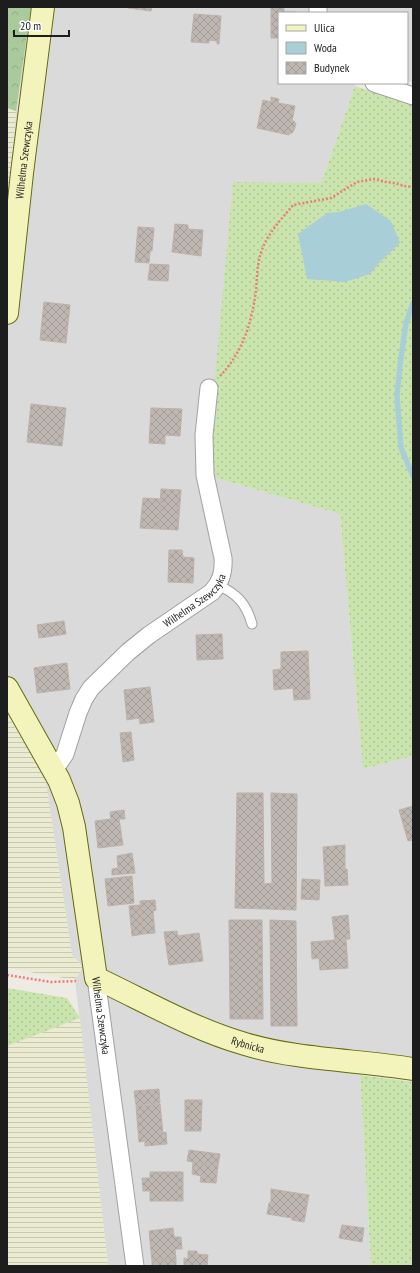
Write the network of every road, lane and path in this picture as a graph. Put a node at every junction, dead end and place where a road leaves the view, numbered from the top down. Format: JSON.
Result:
{"nodes":[{"id":1,"x":43,"y":7,"type":"edge"},
{"id":2,"x":377,"y":84,"type":"edge"},
{"id":3,"x":413,"y":96,"type":"edge"},
{"id":4,"x":413,"y":187,"type":"edge"},
{"id":5,"x":7,"y":313,"type":"edge"},
{"id":6,"x":209,"y":388,"type":"joint"},
{"id":7,"x":218,"y":585,"type":"junction"},
{"id":8,"x":252,"y":624,"type":"dead end"},
{"id":9,"x":7,"y":688,"type":"edge"},
{"id":10,"x":54,"y":770,"type":"junction"},
{"id":11,"x":7,"y":975,"type":"edge"},
{"id":12,"x":96,"y":978,"type":"junction"},
{"id":13,"x":413,"y":1069,"type":"edge"},
{"id":14,"x":135,"y":1266,"type":"edge"}],
"edges":[{"from":1,"to":5,"type":"street","name":"Wilhelma Szewczyka"},
{"from":2,"to":3,"type":"street"},
{"from":4,"to":6,"type":"path"},
{"from":6,"to":7,"type":"street","name":"Wilhelma Szewczyka"},
{"from":7,"to":8,"type":"lane"},
{"from":7,"to":10,"type":"street","name":"Wilhelma Szewczyka"},
{"from":9,"to":10,"type":"street","name":"Wilhelma Szewczyka"},
{"from":10,"to":12,"type":"street","name":"Wilhelma Szewczyka"},
{"from":11,"to":12,"type":"path"},
{"from":12,"to":13,"type":"street","name":"Rybnicka"},
{"from":12,"to":14,"type":"street","name":"Wilhelma Szewczyka"}]}
